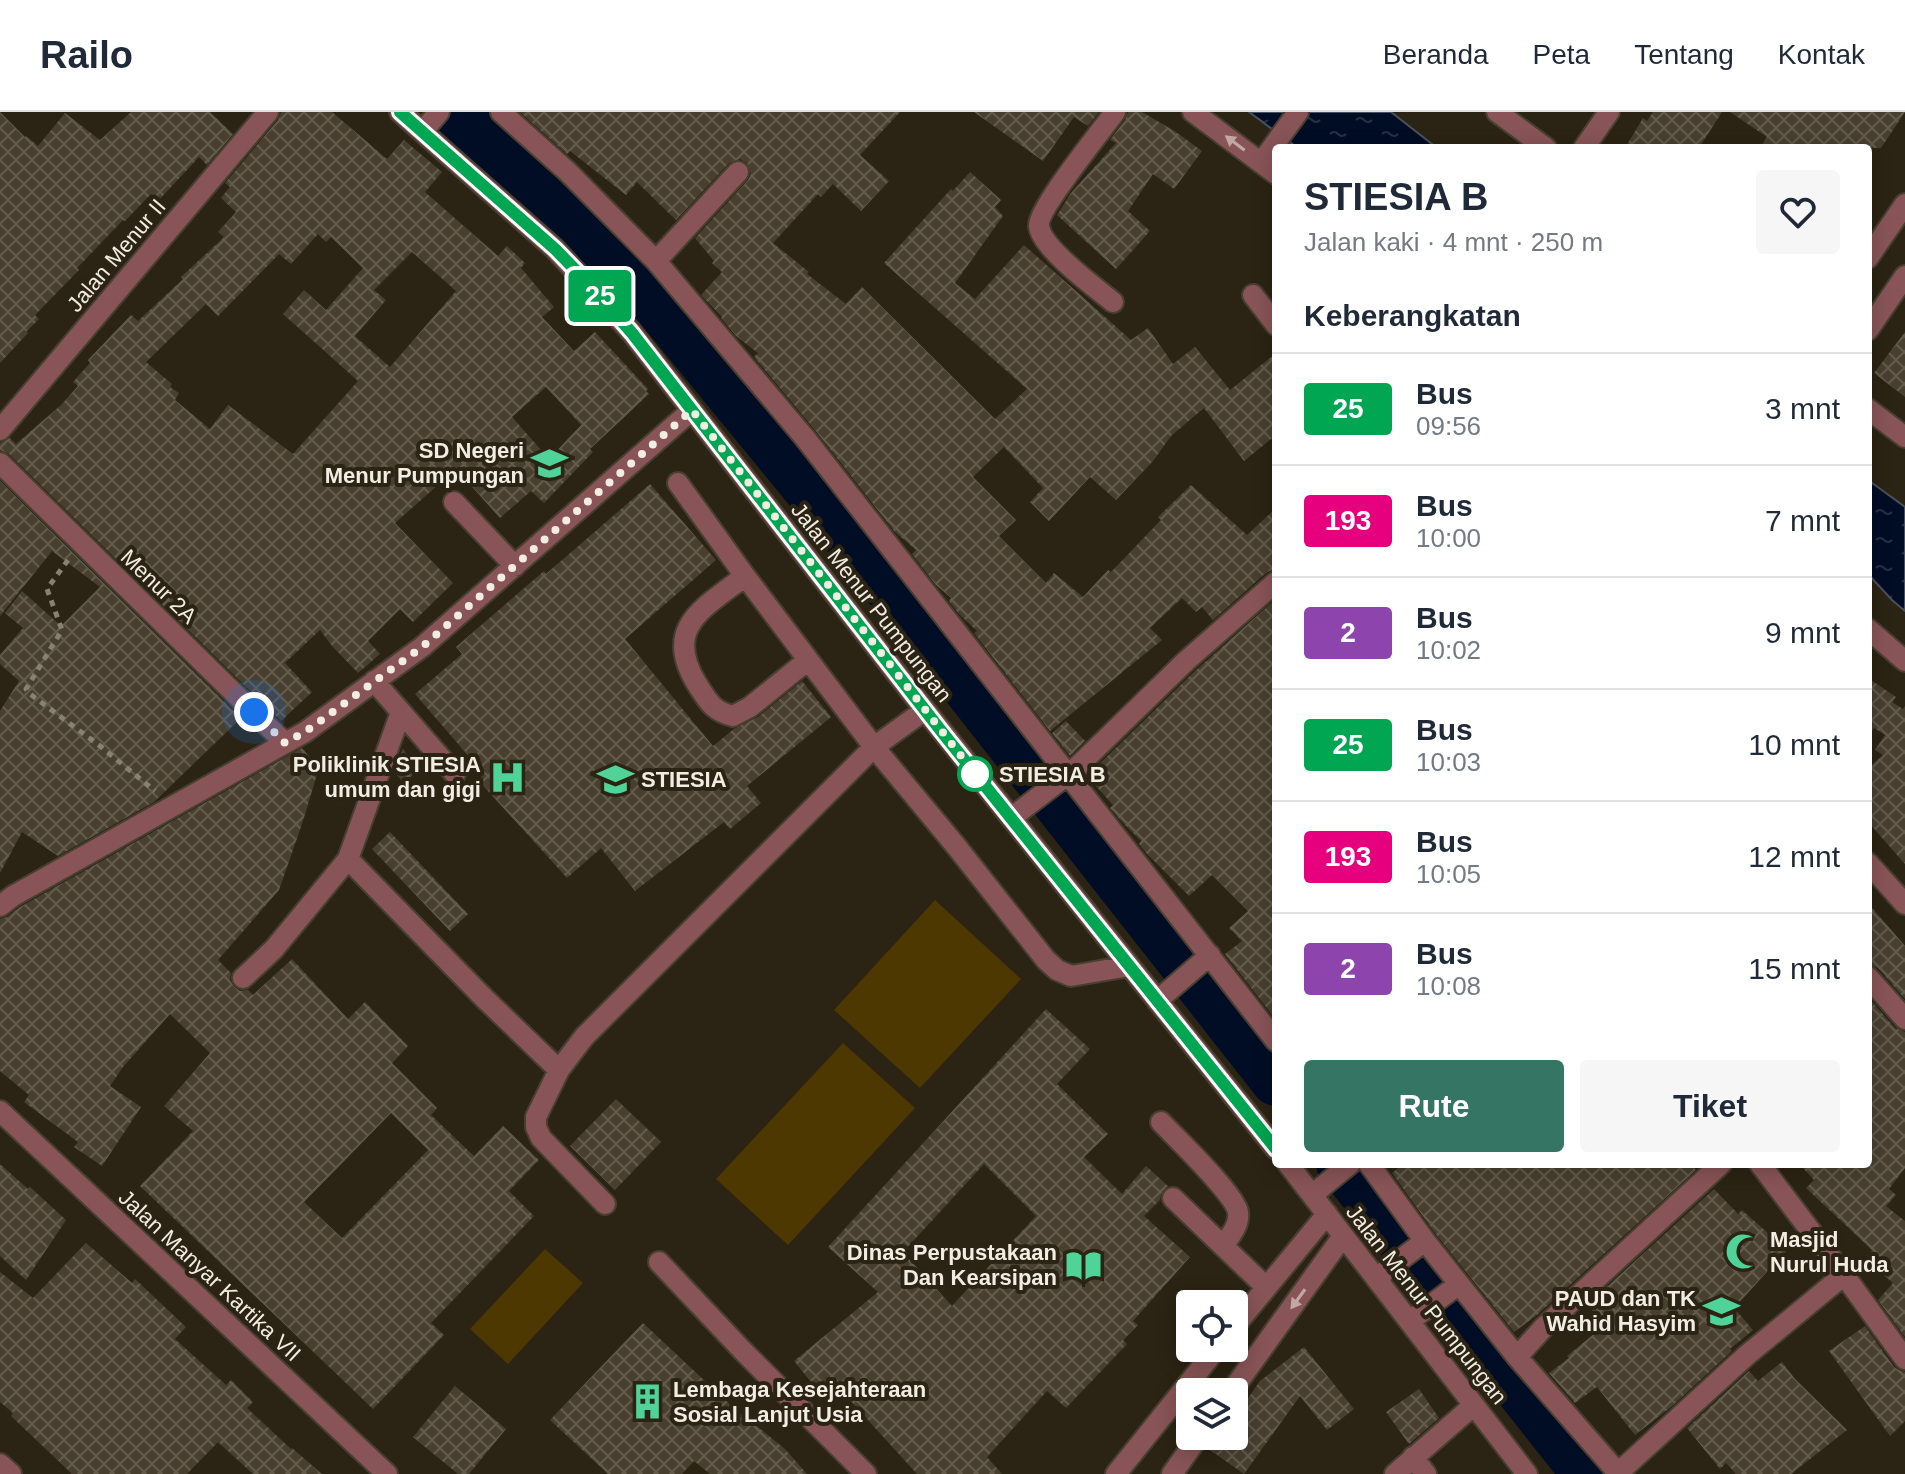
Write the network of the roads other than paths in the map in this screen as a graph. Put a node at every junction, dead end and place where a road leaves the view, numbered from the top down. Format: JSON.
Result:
{"nodes":[{"id":1,"x":268,"y":112,"type":"edge"},
{"id":2,"x":400,"y":112,"type":"edge"},
{"id":3,"x":439,"y":112,"type":"edge"},
{"id":4,"x":501,"y":112,"type":"edge"},
{"id":5,"x":1115,"y":112,"type":"edge"},
{"id":6,"x":1193,"y":112,"type":"edge"},
{"id":7,"x":1298,"y":112,"type":"edge"},
{"id":8,"x":1497,"y":112,"type":"edge"},
{"id":9,"x":1609,"y":112,"type":"edge"},
{"id":10,"x":423,"y":131,"type":"junction"},
{"id":11,"x":1277,"y":144,"type":"edge"},
{"id":12,"x":1541,"y":144,"type":"edge"},
{"id":13,"x":1587,"y":144,"type":"edge"},
{"id":14,"x":1269,"y":169,"type":"edge"},
{"id":15,"x":738,"y":172,"type":"dead end"},
{"id":16,"x":1905,"y":204,"type":"edge"},
{"id":17,"x":1872,"y":252,"type":"edge"},
{"id":18,"x":656,"y":261,"type":"junction"},
{"id":19,"x":1905,"y":276,"type":"edge"},
{"id":20,"x":1253,"y":295,"type":"dead end"},
{"id":21,"x":1113,"y":302,"type":"dead end"},
{"id":22,"x":1272,"y":320,"type":"edge"},
{"id":23,"x":1872,"y":324,"type":"edge"},
{"id":24,"x":692,"y":410,"type":"junction"},
{"id":25,"x":1872,"y":412,"type":"edge"},
{"id":26,"x":0,"y":430,"type":"edge"},
{"id":27,"x":1905,"y":437,"type":"edge"},
{"id":28,"x":0,"y":463,"type":"edge"},
{"id":29,"x":678,"y":483,"type":"dead end"},
{"id":30,"x":454,"y":502,"type":"dead end"},
{"id":31,"x":515,"y":566,"type":"junction"},
{"id":32,"x":745,"y":576,"type":"junction"},
{"id":33,"x":1272,"y":586,"type":"edge"},
{"id":34,"x":1872,"y":632,"type":"edge"},
{"id":35,"x":808,"y":660,"type":"junction"},
{"id":36,"x":1905,"y":661,"type":"edge"},
{"id":37,"x":374,"y":681,"type":"junction"},
{"id":38,"x":925,"y":710,"type":"junction"},
{"id":39,"x":401,"y":712,"type":"junction"},
{"id":40,"x":285,"y":743,"type":"junction"},
{"id":41,"x":874,"y":747,"type":"junction"},
{"id":42,"x":455,"y":774,"type":"dead end"},
{"id":43,"x":1064,"y":777,"type":"junction"},
{"id":44,"x":1011,"y":818,"type":"junction"},
{"id":45,"x":348,"y":859,"type":"junction"},
{"id":46,"x":1872,"y":867,"type":"edge"},
{"id":47,"x":1905,"y":904,"type":"edge"},
{"id":48,"x":0,"y":906,"type":"edge"},
{"id":49,"x":1206,"y":959,"type":"junction"},
{"id":50,"x":1129,"y":966,"type":"junction"},
{"id":51,"x":243,"y":978,"type":"dead end"},
{"id":52,"x":1872,"y":982,"type":"edge"},
{"id":53,"x":1157,"y":1001,"type":"junction"},
{"id":54,"x":1905,"y":1019,"type":"edge"},
{"id":55,"x":1272,"y":1036,"type":"edge"},
{"id":56,"x":559,"y":1070,"type":"junction"},
{"id":57,"x":0,"y":1111,"type":"edge"},
{"id":58,"x":1161,"y":1122,"type":"dead end"},
{"id":59,"x":1272,"y":1144,"type":"edge"},
{"id":60,"x":1292,"y":1168,"type":"edge"},
{"id":61,"x":1345,"y":1168,"type":"edge"},
{"id":62,"x":1372,"y":1168,"type":"edge"},
{"id":63,"x":1717,"y":1168,"type":"edge"},
{"id":64,"x":1763,"y":1168,"type":"edge"},
{"id":65,"x":1312,"y":1195,"type":"junction"},
{"id":66,"x":1173,"y":1198,"type":"dead end"},
{"id":67,"x":605,"y":1204,"type":"dead end"},
{"id":68,"x":1327,"y":1214,"type":"junction"},
{"id":69,"x":1343,"y":1236,"type":"junction"},
{"id":70,"x":1421,"y":1244,"type":"junction"},
{"id":71,"x":1223,"y":1246,"type":"junction"},
{"id":72,"x":659,"y":1262,"type":"dead end"},
{"id":73,"x":1844,"y":1275,"type":"junction"},
{"id":74,"x":1376,"y":1278,"type":"junction"},
{"id":75,"x":1266,"y":1287,"type":"junction"},
{"id":76,"x":1450,"y":1291,"type":"junction"},
{"id":77,"x":1248,"y":1310,"type":"edge"},
{"id":78,"x":1410,"y":1321,"type":"junction"},
{"id":79,"x":1517,"y":1357,"type":"junction"},
{"id":80,"x":1905,"y":1359,"type":"edge"},
{"id":81,"x":1206,"y":1362,"type":"edge"},
{"id":82,"x":1241,"y":1378,"type":"edge"},
{"id":83,"x":1474,"y":1405,"type":"junction"},
{"id":84,"x":1189,"y":1450,"type":"edge"},
{"id":85,"x":0,"y":1464,"type":"edge"},
{"id":86,"x":1420,"y":1466,"type":"edge"},
{"id":87,"x":11,"y":1474,"type":"edge"},
{"id":88,"x":387,"y":1474,"type":"edge"},
{"id":89,"x":866,"y":1474,"type":"edge"},
{"id":90,"x":1116,"y":1474,"type":"edge"},
{"id":91,"x":1172,"y":1474,"type":"edge"},
{"id":92,"x":1395,"y":1474,"type":"edge"},
{"id":93,"x":1527,"y":1474,"type":"edge"},
{"id":94,"x":1618,"y":1474,"type":"edge"}],
"edges":[{"from":1,"to":26,"type":"street","name":"Jalan Menur II"},
{"from":2,"to":10,"type":"street","name":"Jalan Menur Pumpungan"},
{"from":3,"to":10,"type":"street"},
{"from":4,"to":18,"type":"street"},
{"from":5,"to":21,"type":"street"},
{"from":14,"to":6,"type":"street","one_way":true},
{"from":7,"to":11,"type":"street"},
{"from":8,"to":12,"type":"street"},
{"from":9,"to":13,"type":"street"},
{"from":10,"to":24,"type":"street","name":"Jalan Menur Pumpungan"},
{"from":15,"to":18,"type":"street"},
{"from":16,"to":17,"type":"street"},
{"from":18,"to":43,"type":"street"},
{"from":19,"to":23,"type":"street"},
{"from":20,"to":22,"type":"street"},
{"from":24,"to":31,"type":"street"},
{"from":24,"to":38,"type":"street","name":"Jalan Menur Pumpungan"},
{"from":25,"to":27,"type":"street"},
{"from":28,"to":40,"type":"street","name":"Menur 2A"},
{"from":29,"to":32,"type":"street"},
{"from":30,"to":31,"type":"street"},
{"from":31,"to":37,"type":"street"},
{"from":32,"to":35,"type":"street"},
{"from":32,"to":35,"type":"street"},
{"from":33,"to":43,"type":"street"},
{"from":34,"to":36,"type":"street"},
{"from":35,"to":41,"type":"street"},
{"from":37,"to":39,"type":"street"},
{"from":37,"to":40,"type":"street"},
{"from":38,"to":41,"type":"street"},
{"from":38,"to":44,"type":"street","name":"Jalan Menur Pumpungan"},
{"from":39,"to":42,"type":"street"},
{"from":39,"to":45,"type":"street"},
{"from":40,"to":48,"type":"street"},
{"from":41,"to":50,"type":"street"},
{"from":41,"to":56,"type":"street"},
{"from":43,"to":44,"type":"street"},
{"from":43,"to":49,"type":"street"},
{"from":44,"to":50,"type":"street","name":"Jalan Menur Pumpungan"},
{"from":45,"to":51,"type":"street"},
{"from":45,"to":56,"type":"street"},
{"from":46,"to":47,"type":"street"},
{"from":49,"to":53,"type":"street"},
{"from":49,"to":55,"type":"street"},
{"from":50,"to":53,"type":"street","name":"Jalan Menur Pumpungan"},
{"from":52,"to":54,"type":"street"},
{"from":53,"to":59,"type":"street","name":"Jalan Menur Pumpungan"},
{"from":56,"to":67,"type":"street"},
{"from":57,"to":88,"type":"street","name":"Jalan Manyar Kartika VII"},
{"from":58,"to":71,"type":"street"},
{"from":60,"to":65,"type":"street","name":"Jalan Menur Pumpungan"},
{"from":61,"to":65,"type":"street"},
{"from":62,"to":70,"type":"street"},
{"from":63,"to":79,"type":"street"},
{"from":64,"to":73,"type":"street"},
{"from":65,"to":68,"type":"street","name":"Jalan Menur Pumpungan"},
{"from":66,"to":71,"type":"street"},
{"from":68,"to":69,"type":"street","name":"Jalan Menur Pumpungan"},
{"from":68,"to":75,"type":"street"},
{"from":69,"to":74,"type":"street","name":"Jalan Menur Pumpungan"},
{"from":69,"to":82,"type":"street","one_way":true},
{"from":70,"to":74,"type":"street"},
{"from":70,"to":76,"type":"street"},
{"from":71,"to":75,"type":"street"},
{"from":72,"to":89,"type":"street"},
{"from":73,"to":80,"type":"street"},
{"from":73,"to":94,"type":"street"},
{"from":74,"to":78,"type":"street","name":"Jalan Menur Pumpungan"},
{"from":75,"to":77,"type":"street"},
{"from":76,"to":78,"type":"street"},
{"from":76,"to":79,"type":"street"},
{"from":78,"to":83,"type":"street","name":"Jalan Menur Pumpungan"},
{"from":79,"to":94,"type":"street"},
{"from":81,"to":90,"type":"street"},
{"from":83,"to":86,"type":"street"},
{"from":83,"to":93,"type":"street","name":"Jalan Menur Pumpungan"},
{"from":84,"to":91,"type":"street"},
{"from":85,"to":87,"type":"street"},
{"from":86,"to":92,"type":"street"}]}
